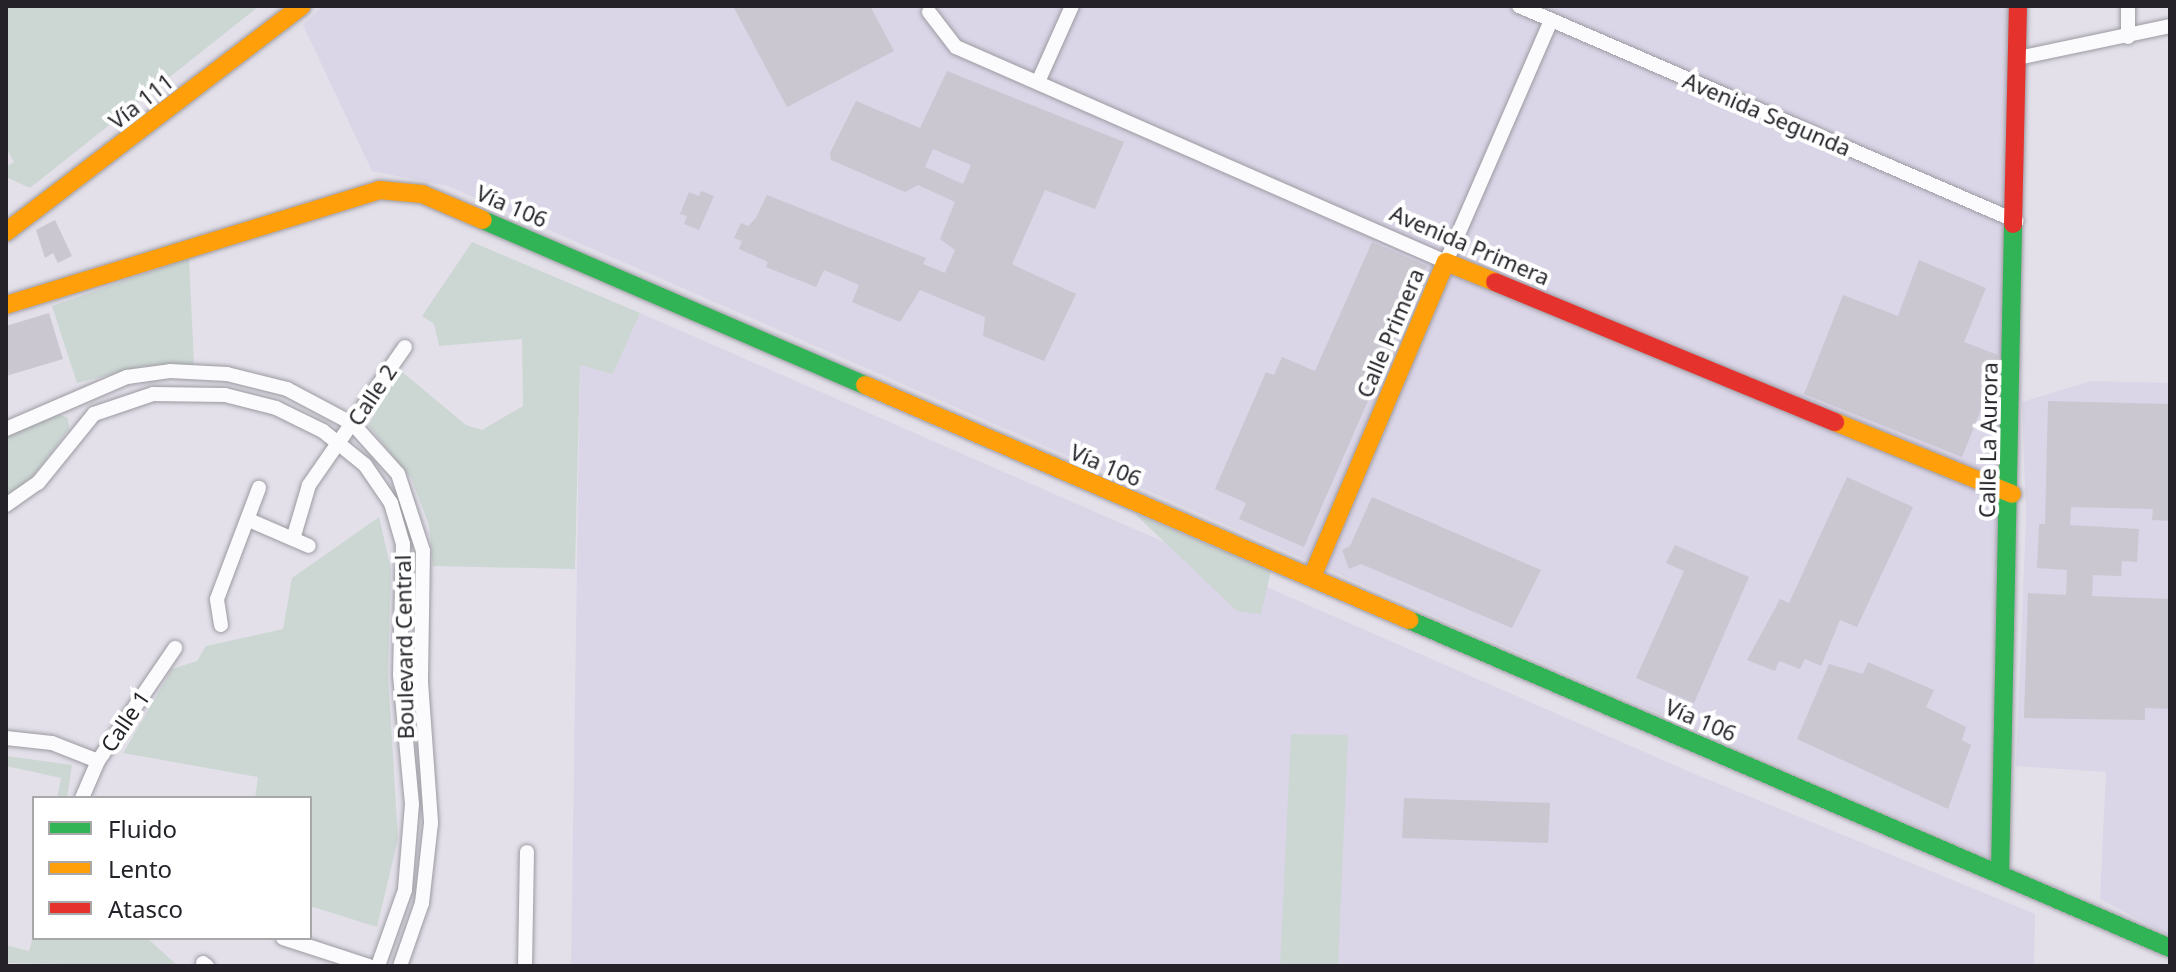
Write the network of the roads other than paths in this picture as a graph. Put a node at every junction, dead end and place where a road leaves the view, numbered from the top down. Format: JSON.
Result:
{"nodes":[{"id":1,"x":302,"y":6,"type":"edge"},
{"id":2,"x":1072,"y":6,"type":"edge"},
{"id":3,"x":1519,"y":6,"type":"edge"},
{"id":4,"x":2018,"y":6,"type":"edge"},
{"id":5,"x":2128,"y":6,"type":"edge"},
{"id":6,"x":929,"y":12,"type":"dead end"},
{"id":7,"x":1551,"y":20,"type":"junction"},
{"id":8,"x":2170,"y":26,"type":"edge"},
{"id":9,"x":2128,"y":37,"type":"junction"},
{"id":10,"x":2018,"y":58,"type":"junction"},
{"id":11,"x":1038,"y":82,"type":"junction"},
{"id":12,"x":2016,"y":221,"type":"junction"},
{"id":13,"x":7,"y":229,"type":"edge"},
{"id":14,"x":1446,"y":262,"type":"junction"},
{"id":15,"x":6,"y":305,"type":"edge"},
{"id":16,"x":405,"y":347,"type":"dead end"},
{"id":17,"x":83,"y":395,"type":"junction"},
{"id":18,"x":94,"y":414,"type":"junction"},
{"id":19,"x":353,"y":424,"type":"junction"},
{"id":20,"x":6,"y":429,"type":"edge"},
{"id":21,"x":340,"y":443,"type":"junction"},
{"id":22,"x":259,"y":488,"type":"dead end"},
{"id":23,"x":2012,"y":494,"type":"junction"},
{"id":24,"x":6,"y":505,"type":"edge"},
{"id":25,"x":249,"y":520,"type":"junction"},
{"id":26,"x":293,"y":539,"type":"junction"},
{"id":27,"x":309,"y":546,"type":"dead end"},
{"id":28,"x":1312,"y":577,"type":"junction"},
{"id":29,"x":221,"y":625,"type":"dead end"},
{"id":30,"x":175,"y":648,"type":"dead end"},
{"id":31,"x":6,"y":738,"type":"edge"},
{"id":32,"x":98,"y":761,"type":"junction"},
{"id":33,"x":83,"y":796,"type":"edge"},
{"id":34,"x":412,"y":804,"type":"junction"},
{"id":35,"x":430,"y":805,"type":"junction"},
{"id":36,"x":527,"y":852,"type":"dead end"},
{"id":37,"x":2000,"y":874,"type":"junction"},
{"id":38,"x":289,"y":940,"type":"edge"},
{"id":39,"x":2164,"y":942,"type":"edge"},
{"id":40,"x":369,"y":966,"type":"edge"},
{"id":41,"x":378,"y":966,"type":"edge"},
{"id":42,"x":400,"y":966,"type":"edge"},
{"id":43,"x":525,"y":966,"type":"edge"}],
"edges":[{"from":1,"to":13,"type":"main road","name":"Vía 111"},
{"from":2,"to":11,"type":"street"},
{"from":3,"to":7,"type":"street","name":"Avenida Segunda"},
{"from":4,"to":10,"type":"main road","name":"Calle La Aurora"},
{"from":5,"to":9,"type":"street"},
{"from":6,"to":11,"type":"street","name":"Avenida Primera"},
{"from":7,"to":12,"type":"street","name":"Avenida Segunda"},
{"from":7,"to":14,"type":"street","name":"Calle Primera"},
{"from":8,"to":9,"type":"street"},
{"from":9,"to":10,"type":"street"},
{"from":10,"to":12,"type":"main road","name":"Calle La Aurora"},
{"from":11,"to":14,"type":"street","name":"Avenida Primera"},
{"from":12,"to":23,"type":"main road","name":"Calle La Aurora"},
{"from":14,"to":23,"type":"main road","name":"Avenida Primera"},
{"from":14,"to":28,"type":"main road","name":"Calle Primera"},
{"from":15,"to":28,"type":"main road","name":"Vía 106"},
{"from":16,"to":19,"type":"street","name":"Calle 2"},
{"from":17,"to":18,"type":"street"},
{"from":17,"to":19,"type":"street","name":"Boulevard Central"},
{"from":17,"to":20,"type":"street","name":"Boulevard Central"},
{"from":18,"to":21,"type":"street","name":"Boulevard Central"},
{"from":18,"to":24,"type":"street"},
{"from":19,"to":21,"type":"street","name":"Calle 2"},
{"from":19,"to":35,"type":"street","name":"Boulevard Central"},
{"from":21,"to":26,"type":"street","name":"Calle 2"},
{"from":21,"to":34,"type":"street","name":"Boulevard Central"},
{"from":22,"to":25,"type":"street"},
{"from":23,"to":37,"type":"main road","name":"Calle La Aurora"},
{"from":25,"to":26,"type":"street"},
{"from":25,"to":29,"type":"street"},
{"from":26,"to":27,"type":"street"},
{"from":28,"to":37,"type":"main road","name":"Vía 106"},
{"from":30,"to":32,"type":"street","name":"Calle 1"},
{"from":31,"to":32,"type":"street"},
{"from":32,"to":33,"type":"street","name":"Calle 1"},
{"from":34,"to":35,"type":"street"},
{"from":34,"to":41,"type":"street","name":"Boulevard Central"},
{"from":35,"to":42,"type":"street","name":"Boulevard Central"},
{"from":36,"to":43,"type":"street"},
{"from":37,"to":39,"type":"main road","name":"Vía 106"},
{"from":38,"to":40,"type":"street"}]}
